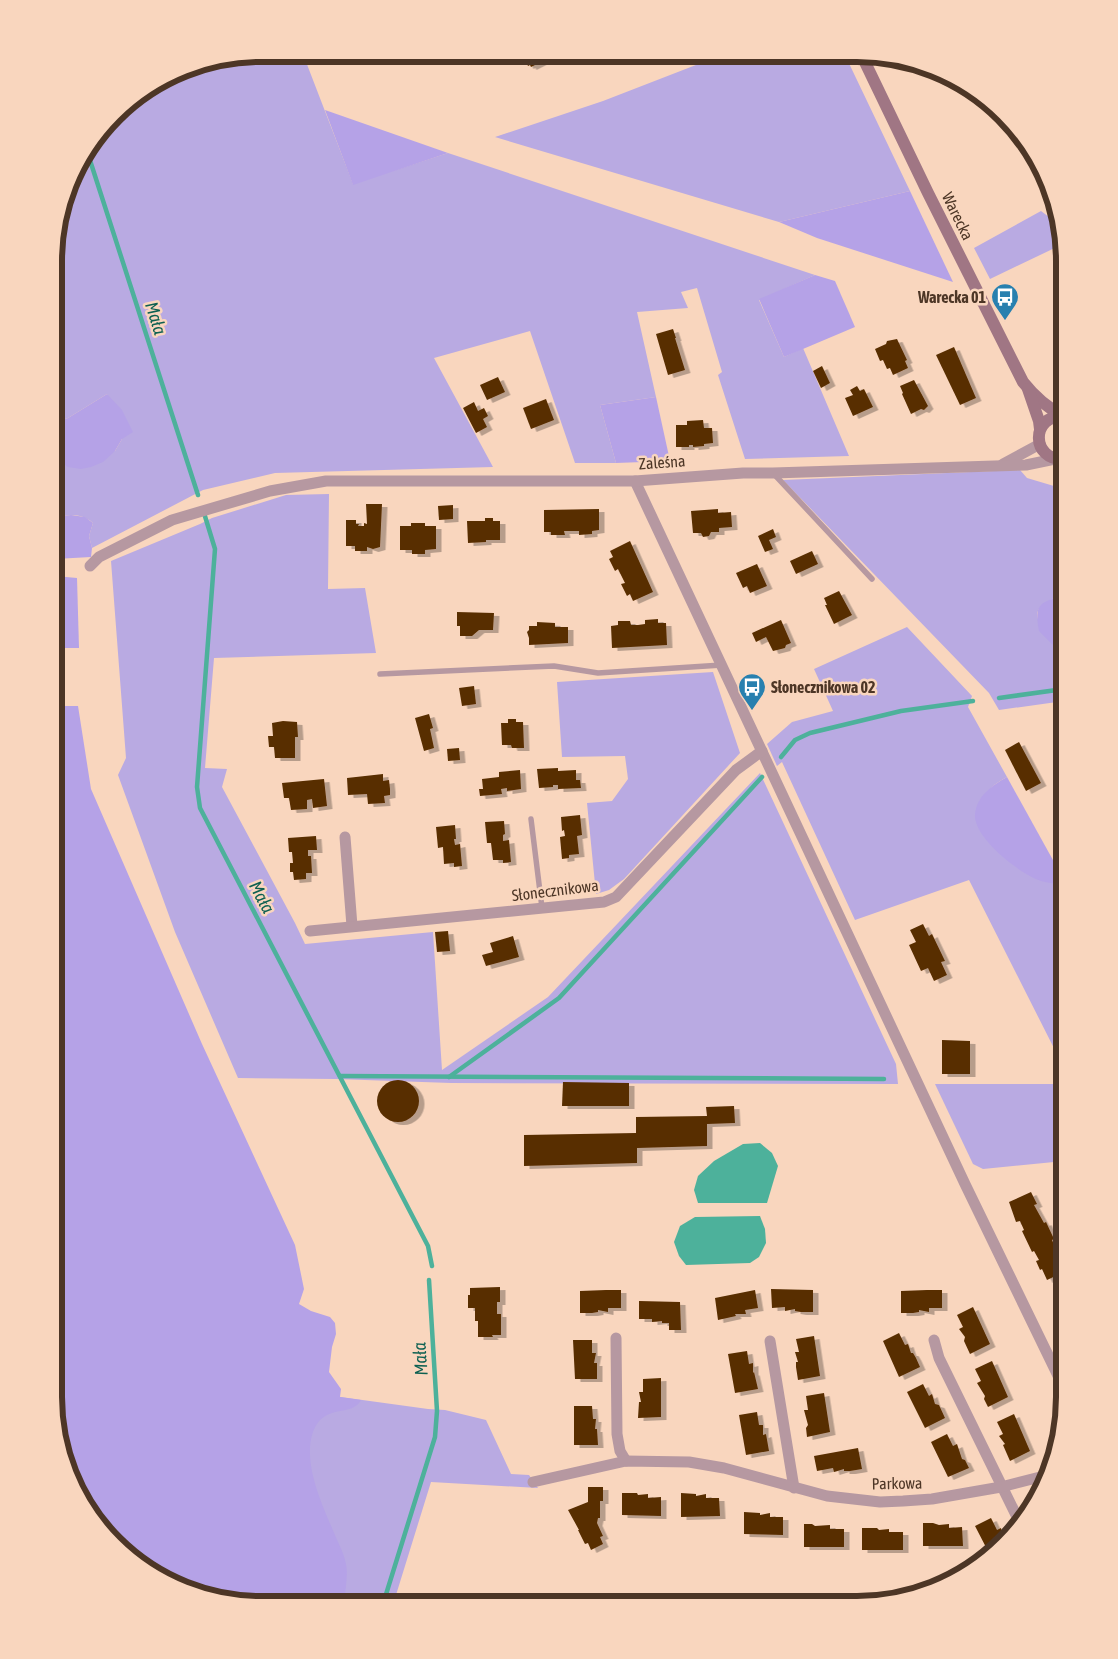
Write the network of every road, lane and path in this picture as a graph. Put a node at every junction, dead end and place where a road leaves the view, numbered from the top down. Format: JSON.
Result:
{"nodes":[{"id":1,"x":865,"y":63,"type":"edge"},
{"id":2,"x":1028,"y":389,"type":"junction"},
{"id":3,"x":1056,"y":411,"type":"edge"},
{"id":4,"x":1056,"y":418,"type":"edge"},
{"id":5,"x":1040,"y":429,"type":"junction"},
{"id":6,"x":1040,"y":444,"type":"junction"},
{"id":7,"x":1056,"y":457,"type":"edge"},
{"id":8,"x":1056,"y":460,"type":"edge"},
{"id":9,"x":999,"y":466,"type":"junction"},
{"id":10,"x":773,"y":473,"type":"junction"},
{"id":11,"x":635,"y":481,"type":"junction"},
{"id":12,"x":90,"y":566,"type":"dead end"},
{"id":13,"x":872,"y":579,"type":"dead end"},
{"id":14,"x":722,"y":665,"type":"junction"},
{"id":15,"x":380,"y":674,"type":"dead end"},
{"id":16,"x":762,"y":751,"type":"junction"},
{"id":17,"x":531,"y":819,"type":"dead end"},
{"id":18,"x":345,"y":838,"type":"dead end"},
{"id":19,"x":542,"y":908,"type":"junction"},
{"id":20,"x":352,"y":926,"type":"junction"},
{"id":21,"x":310,"y":931,"type":"dead end"},
{"id":22,"x":616,"y":1338,"type":"dead end"},
{"id":23,"x":934,"y":1340,"type":"dead end"},
{"id":24,"x":770,"y":1341,"type":"dead end"},
{"id":25,"x":1056,"y":1372,"type":"edge"},
{"id":26,"x":626,"y":1461,"type":"junction"},
{"id":27,"x":1039,"y":1477,"type":"edge"},
{"id":28,"x":533,"y":1482,"type":"dead end"},
{"id":29,"x":1001,"y":1487,"type":"junction"},
{"id":30,"x":794,"y":1488,"type":"junction"},
{"id":31,"x":1016,"y":1516,"type":"edge"}],
"edges":[{"from":1,"to":2,"type":"street","name":"Warecka"},
{"from":2,"to":3,"type":"street","name":"Warecka"},
{"from":2,"to":5,"type":"street","name":"Warecka"},
{"from":4,"to":5,"type":"street"},
{"from":5,"to":6,"type":"street","name":"Warecka"},
{"from":6,"to":7,"type":"street"},
{"from":6,"to":9,"type":"street","name":"Zaleśna"},
{"from":8,"to":9,"type":"street","name":"Zaleśna"},
{"from":9,"to":10,"type":"street","name":"Zaleśna"},
{"from":10,"to":11,"type":"street","name":"Zaleśna"},
{"from":10,"to":13,"type":"lane"},
{"from":11,"to":12,"type":"street","name":"Zaleśna"},
{"from":11,"to":14,"type":"street"},
{"from":14,"to":15,"type":"lane"},
{"from":14,"to":16,"type":"street"},
{"from":16,"to":19,"type":"street","name":"Słonecznikowa"},
{"from":16,"to":25,"type":"street"},
{"from":17,"to":19,"type":"lane"},
{"from":18,"to":20,"type":"street"},
{"from":19,"to":20,"type":"street","name":"Słonecznikowa"},
{"from":20,"to":21,"type":"street","name":"Słonecznikowa"},
{"from":22,"to":26,"type":"street"},
{"from":23,"to":29,"type":"street"},
{"from":24,"to":30,"type":"street"},
{"from":26,"to":28,"type":"street","name":"Parkowa"},
{"from":26,"to":30,"type":"street","name":"Parkowa"},
{"from":27,"to":29,"type":"street","name":"Parkowa"},
{"from":29,"to":30,"type":"street","name":"Parkowa"},
{"from":29,"to":31,"type":"street"}]}
